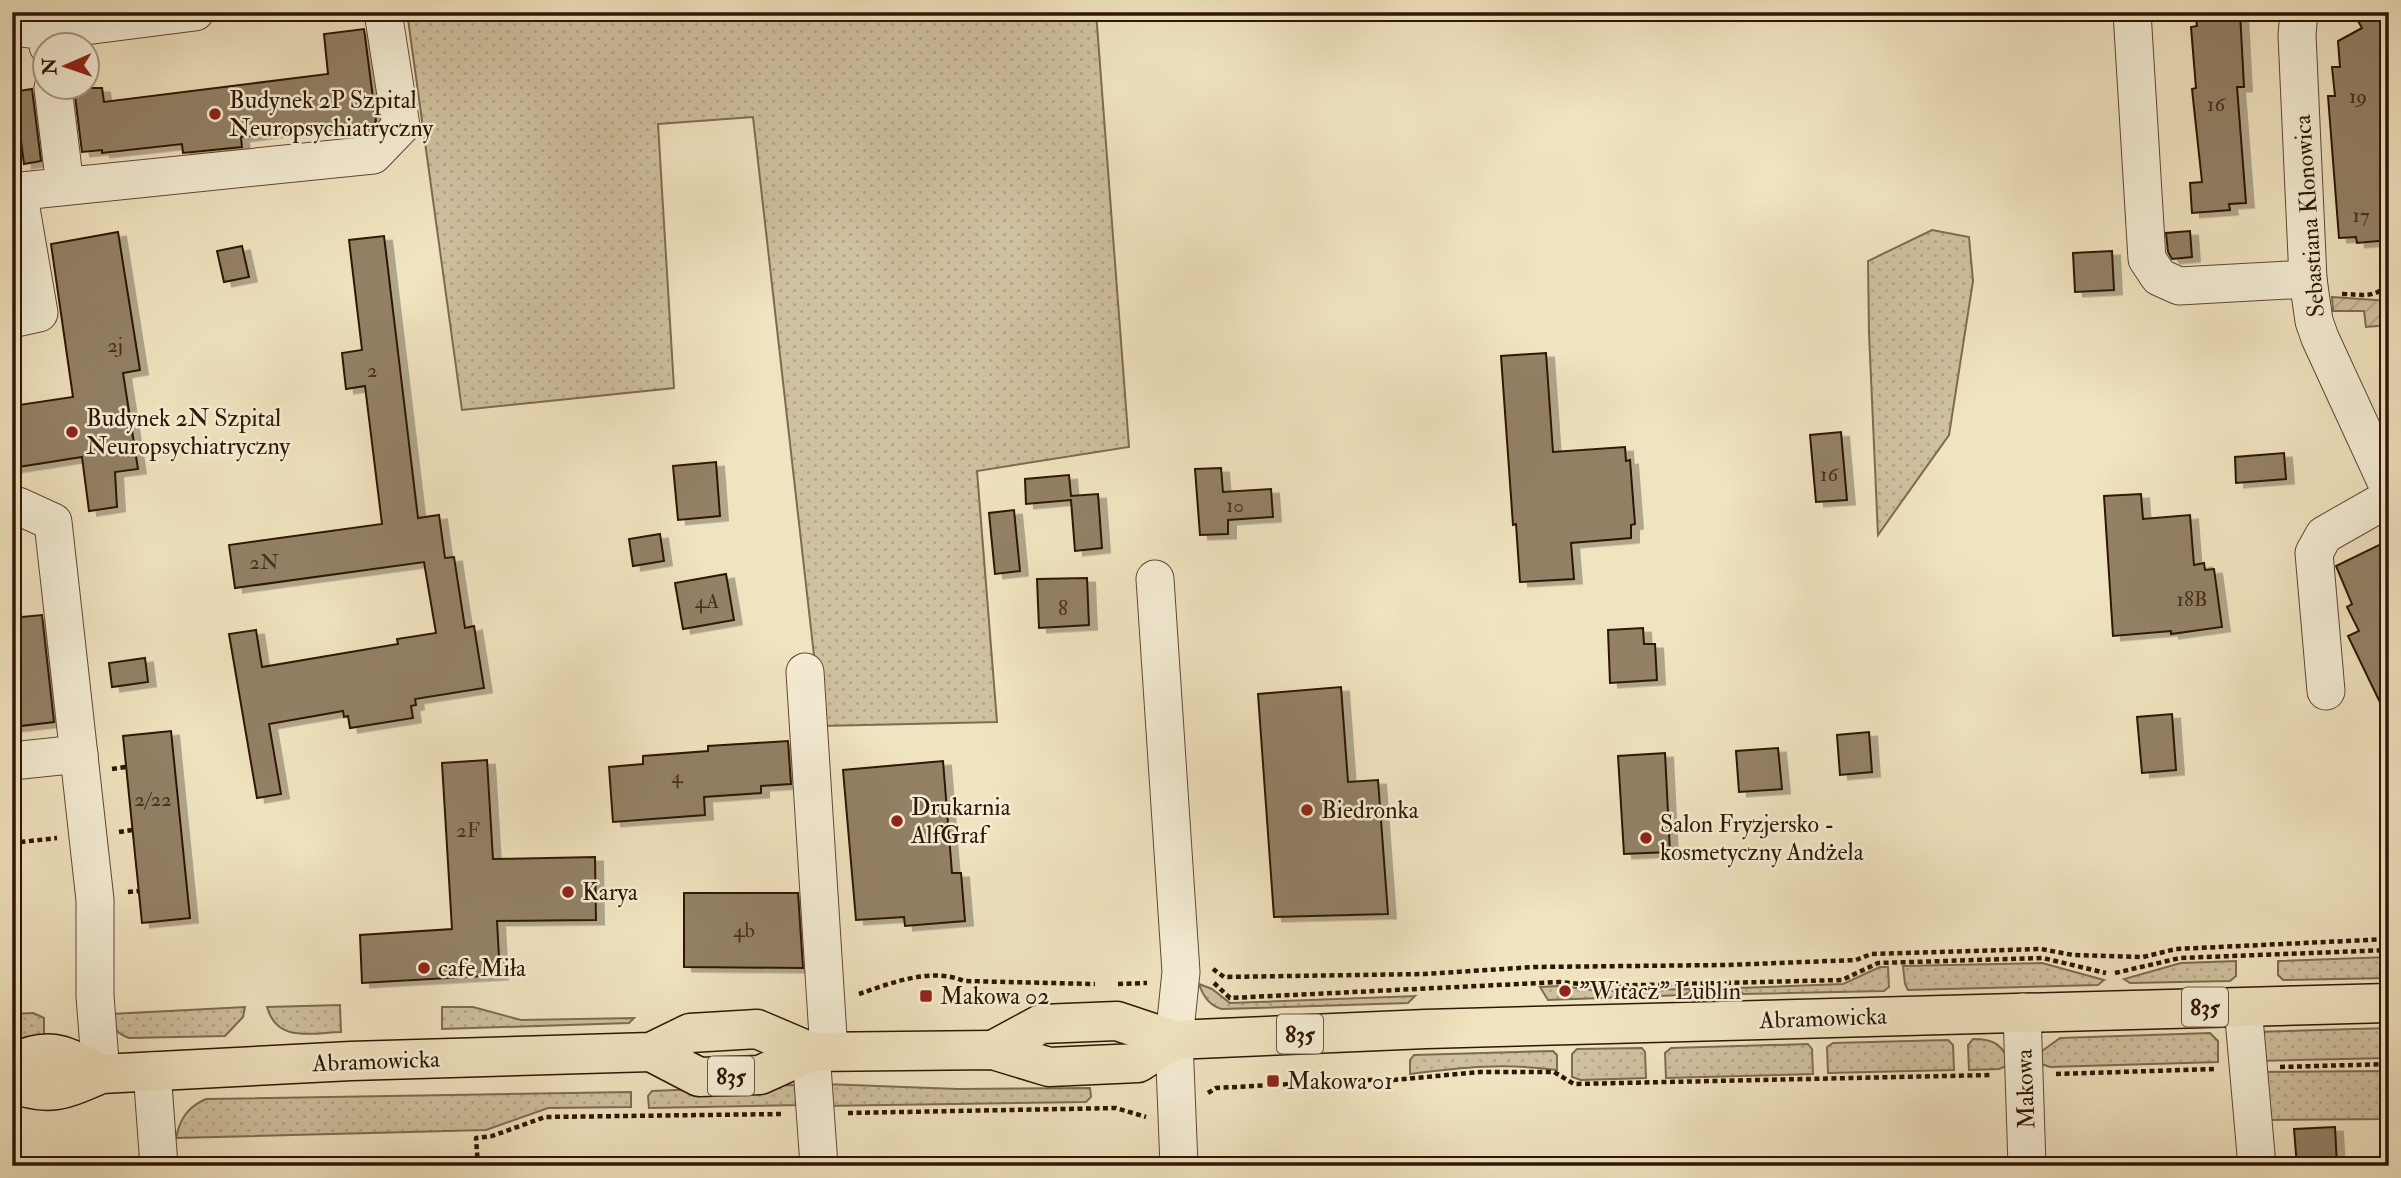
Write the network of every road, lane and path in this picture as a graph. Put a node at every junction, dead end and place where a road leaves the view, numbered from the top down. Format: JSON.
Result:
{"nodes":[{"id":1,"x":195,"y":12,"type":"edge"},
{"id":2,"x":383,"y":12,"type":"edge"},
{"id":3,"x":2132,"y":12,"type":"edge"},
{"id":4,"x":2299,"y":12,"type":"edge"},
{"id":5,"x":50,"y":32,"type":"edge"},
{"id":6,"x":55,"y":102,"type":"edge"},
{"id":7,"x":65,"y":186,"type":"junction"},
{"id":8,"x":15,"y":191,"type":"edge"},
{"id":9,"x":2389,"y":282,"type":"edge"},
{"id":10,"x":2322,"y":286,"type":"junction"},
{"id":11,"x":12,"y":318,"type":"edge"},
{"id":12,"x":2389,"y":488,"type":"edge"},
{"id":13,"x":2389,"y":498,"type":"edge"},
{"id":14,"x":12,"y":506,"type":"edge"},
{"id":15,"x":1154,"y":579,"type":"dead end"},
{"id":16,"x":805,"y":671,"type":"dead end"},
{"id":17,"x":2326,"y":691,"type":"dead end"},
{"id":18,"x":79,"y":754,"type":"junction"},
{"id":19,"x":12,"y":761,"type":"edge"},
{"id":20,"x":88,"y":834,"type":"junction"},
{"id":21,"x":12,"y":843,"type":"edge"},
{"id":22,"x":2389,"y":939,"type":"edge"},
{"id":23,"x":2389,"y":950,"type":"edge"},
{"id":24,"x":1181,"y":972,"type":"junction"},
{"id":25,"x":1535,"y":984,"type":"dead end"},
{"id":26,"x":2389,"y":1003,"type":"edge"},
{"id":27,"x":2243,"y":1007,"type":"junction"},
{"id":28,"x":2022,"y":1012,"type":"junction"},
{"id":29,"x":1174,"y":1040,"type":"junction"},
{"id":30,"x":820,"y":1052,"type":"junction"},
{"id":31,"x":12,"y":1063,"type":"edge"},
{"id":32,"x":2389,"y":1064,"type":"edge"},
{"id":33,"x":2247,"y":1068,"type":"junction"},
{"id":34,"x":152,"y":1071,"type":"junction"},
{"id":35,"x":101,"y":1074,"type":"junction"},
{"id":36,"x":2024,"y":1075,"type":"junction"},
{"id":37,"x":12,"y":1083,"type":"edge"},
{"id":38,"x":1105,"y":1108,"type":"dead end"},
{"id":39,"x":1175,"y":1120,"type":"junction"},
{"id":40,"x":476,"y":1138,"type":"dead end"},
{"id":41,"x":159,"y":1166,"type":"edge"},
{"id":42,"x":478,"y":1166,"type":"edge"},
{"id":43,"x":818,"y":1166,"type":"edge"},
{"id":44,"x":1179,"y":1166,"type":"edge"},
{"id":45,"x":2027,"y":1166,"type":"edge"},
{"id":46,"x":2257,"y":1166,"type":"edge"}],
"edges":[{"from":1,"to":5,"type":"street"},
{"from":2,"to":7,"type":"street"},
{"from":3,"to":10,"type":"street"},
{"from":4,"to":10,"type":"street","name":"Sebastiana Klonowica"},
{"from":6,"to":7,"type":"street"},
{"from":7,"to":8,"type":"street"},
{"from":8,"to":11,"type":"street"},
{"from":9,"to":10,"type":"path"},
{"from":10,"to":12,"type":"street","name":"Sebastiana Klonowica"},
{"from":13,"to":17,"type":"street"},
{"from":14,"to":18,"type":"street"},
{"from":15,"to":24,"type":"street"},
{"from":16,"to":30,"type":"street"},
{"from":18,"to":19,"type":"street"},
{"from":18,"to":20,"type":"street"},
{"from":20,"to":21,"type":"path"},
{"from":20,"to":35,"type":"street"},
{"from":22,"to":24,"type":"path"},
{"from":23,"to":25,"type":"path"},
{"from":24,"to":29,"type":"street"},
{"from":26,"to":27,"type":"main road","name":"Abramowicka","number":"835"},
{"from":27,"to":28,"type":"main road","name":"Abramowicka","number":"835"},
{"from":27,"to":33,"type":"street"},
{"from":28,"to":29,"type":"main road","name":"Abramowicka","number":"835"},
{"from":28,"to":36,"type":"street","name":"Makowa"},
{"from":29,"to":30,"type":"main road","name":"Abramowicka","number":"835"},
{"from":29,"to":39,"type":"street"},
{"from":30,"to":34,"type":"main road","name":"Abramowicka","number":"835"},
{"from":30,"to":43,"type":"street"},
{"from":31,"to":35,"type":"main road","name":"Abramowicka","number":"835"},
{"from":32,"to":33,"type":"path"},
{"from":33,"to":36,"type":"path"},
{"from":33,"to":46,"type":"street"},
{"from":34,"to":35,"type":"main road","name":"Abramowicka","number":"835"},
{"from":34,"to":41,"type":"street"},
{"from":35,"to":37,"type":"main road","name":"Abramowicka","number":"835"},
{"from":36,"to":39,"type":"path"},
{"from":36,"to":45,"type":"street","name":"Makowa"},
{"from":38,"to":39,"type":"path"},
{"from":39,"to":44,"type":"street"},
{"from":40,"to":42,"type":"path"}]}
